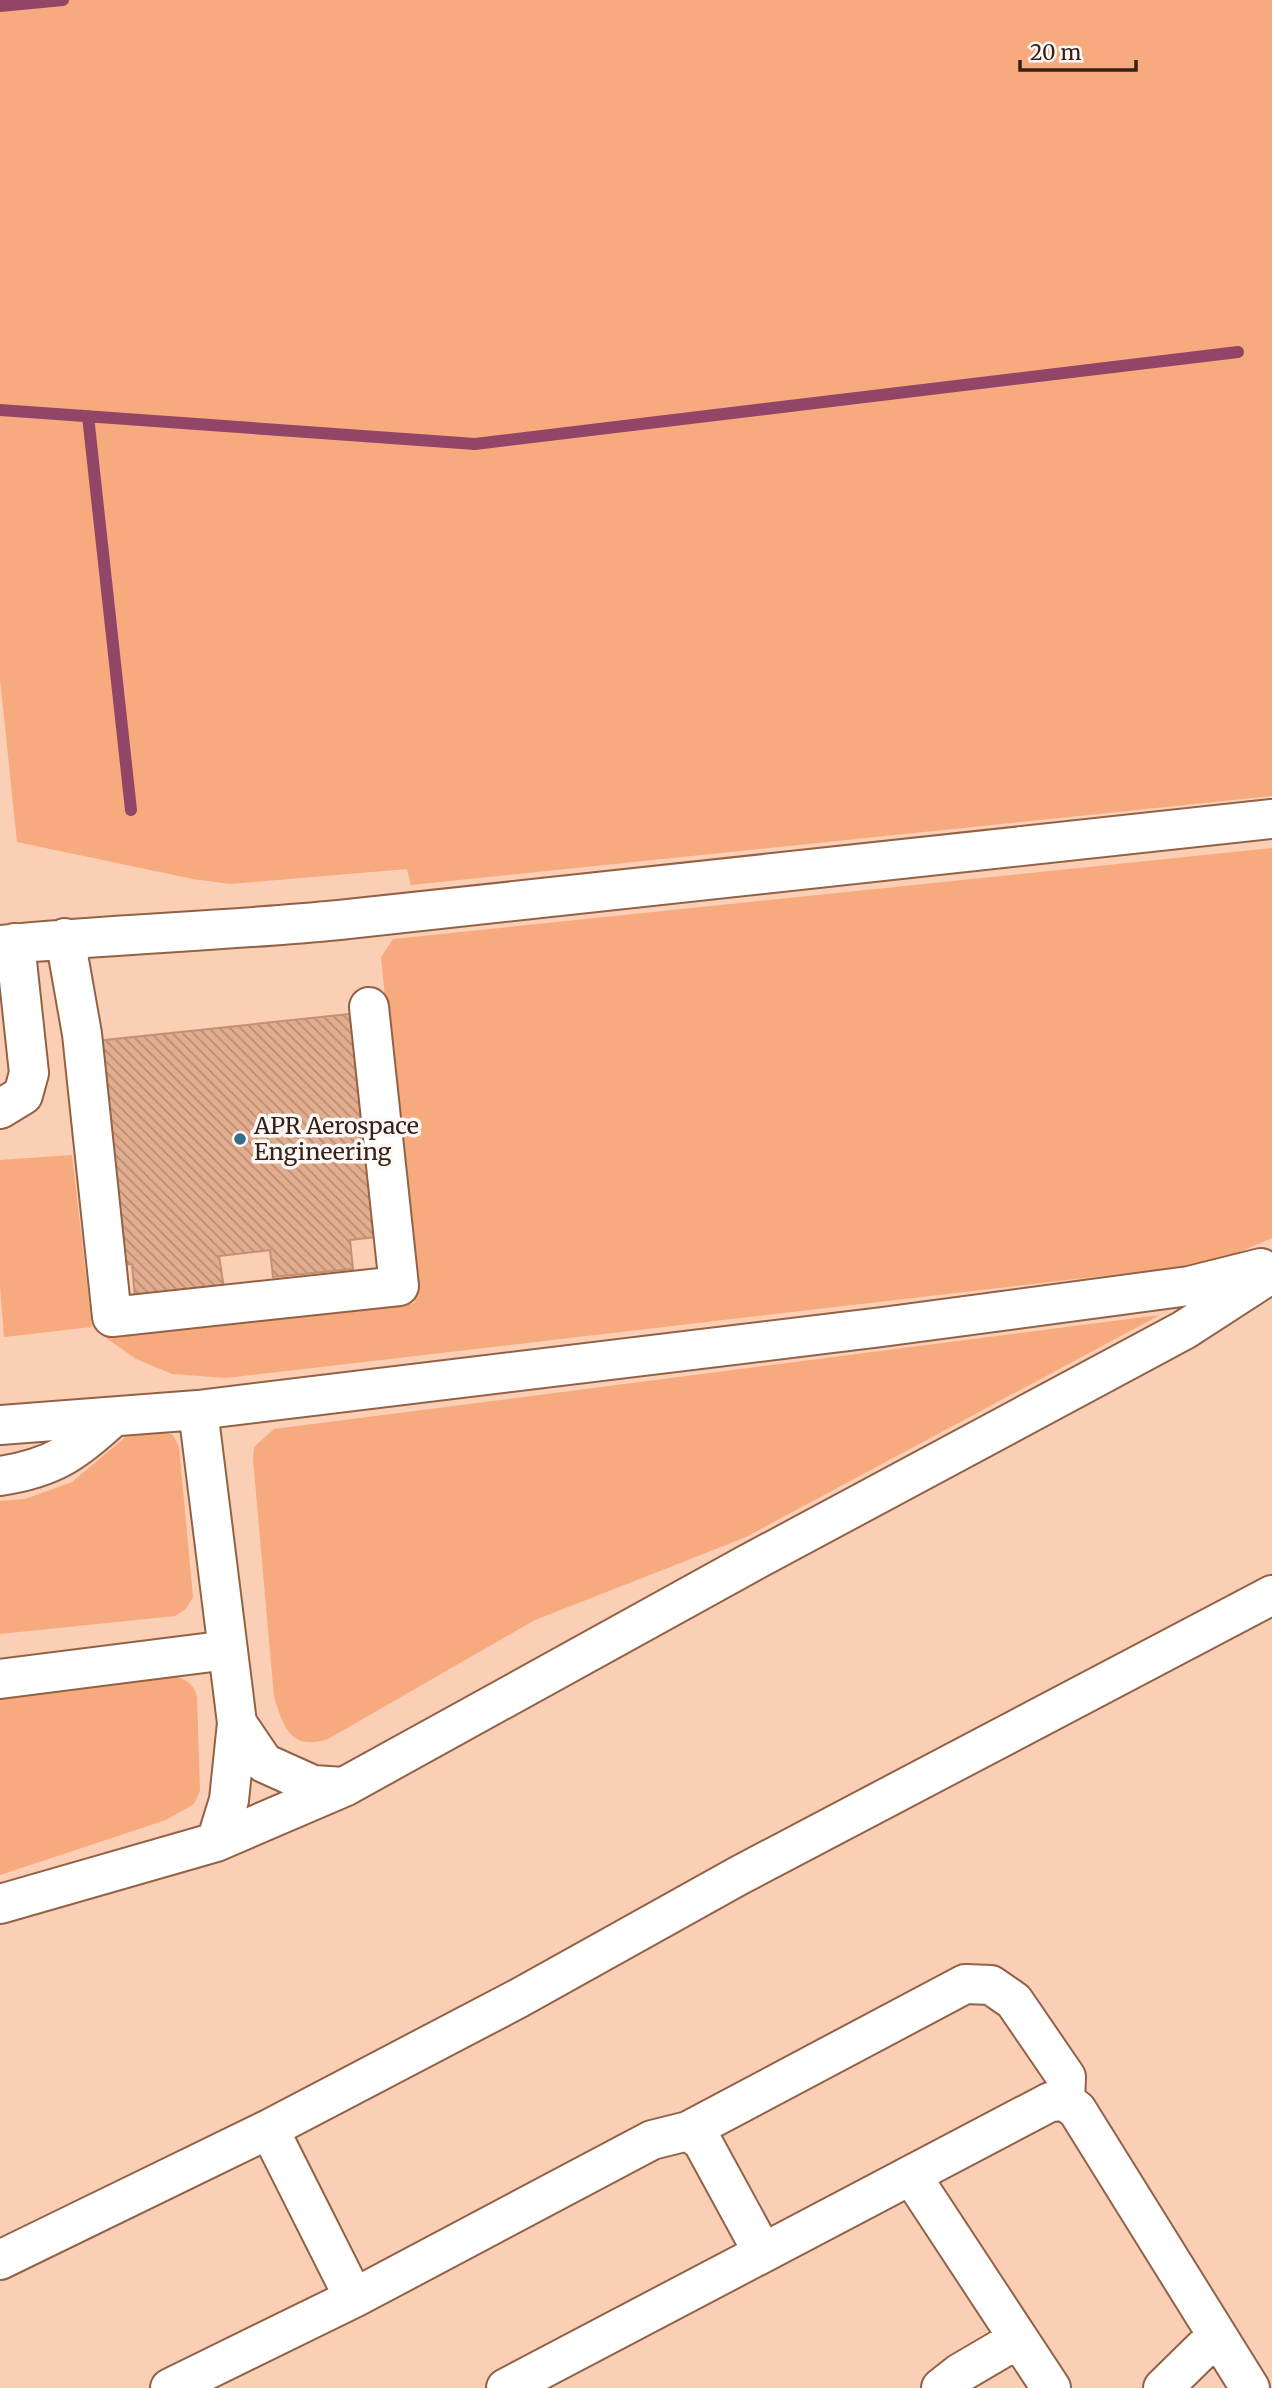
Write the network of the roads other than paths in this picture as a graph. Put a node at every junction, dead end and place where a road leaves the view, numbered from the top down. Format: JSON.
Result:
{"nodes":[{"id":1,"x":1272,"y":819,"type":"edge"},
{"id":2,"x":65,"y":938,"type":"junction"},
{"id":3,"x":7,"y":944,"type":"edge"},
{"id":4,"x":369,"y":1007,"type":"dead end"},
{"id":5,"x":0,"y":1109,"type":"edge"},
{"id":6,"x":1272,"y":1265,"type":"edge"},
{"id":7,"x":1272,"y":1273,"type":"edge"},
{"id":8,"x":198,"y":1410,"type":"junction"},
{"id":9,"x":113,"y":1417,"type":"junction"},
{"id":10,"x":0,"y":1425,"type":"edge"},
{"id":11,"x":0,"y":1476,"type":"edge"},
{"id":12,"x":1272,"y":1595,"type":"edge"},
{"id":13,"x":228,"y":1650,"type":"junction"},
{"id":14,"x":0,"y":1679,"type":"edge"},
{"id":15,"x":237,"y":1723,"type":"junction"},
{"id":16,"x":344,"y":1787,"type":"junction"},
{"id":17,"x":216,"y":1842,"type":"junction"},
{"id":18,"x":0,"y":1904,"type":"edge"},
{"id":19,"x":1065,"y":2101,"type":"junction"},
{"id":20,"x":269,"y":2129,"type":"junction"},
{"id":21,"x":688,"y":2131,"type":"junction"},
{"id":22,"x":911,"y":2175,"type":"junction"},
{"id":23,"x":763,"y":2253,"type":"junction"},
{"id":24,"x":0,"y":2260,"type":"edge"},
{"id":25,"x":355,"y":2298,"type":"junction"},
{"id":26,"x":1217,"y":2334,"type":"junction"},
{"id":27,"x":1018,"y":2339,"type":"junction"},
{"id":28,"x":170,"y":2388,"type":"edge"},
{"id":29,"x":506,"y":2388,"type":"edge"},
{"id":30,"x":941,"y":2388,"type":"edge"},
{"id":31,"x":1051,"y":2388,"type":"edge"},
{"id":32,"x":1163,"y":2388,"type":"edge"},
{"id":33,"x":1250,"y":2388,"type":"edge"}],
"edges":[{"from":1,"to":2,"type":"street"},
{"from":2,"to":3,"type":"street"},
{"from":2,"to":4,"type":"street"},
{"from":3,"to":5,"type":"street"},
{"from":6,"to":8,"type":"street"},
{"from":7,"to":16,"type":"street"},
{"from":8,"to":9,"type":"street"},
{"from":8,"to":13,"type":"street"},
{"from":9,"to":10,"type":"street"},
{"from":9,"to":11,"type":"street"},
{"from":12,"to":20,"type":"street"},
{"from":13,"to":14,"type":"street"},
{"from":13,"to":15,"type":"street"},
{"from":15,"to":16,"type":"street"},
{"from":15,"to":17,"type":"street"},
{"from":16,"to":17,"type":"street"},
{"from":17,"to":18,"type":"street"},
{"from":19,"to":21,"type":"street"},
{"from":19,"to":22,"type":"street"},
{"from":19,"to":26,"type":"street"},
{"from":20,"to":24,"type":"street"},
{"from":20,"to":25,"type":"street"},
{"from":21,"to":23,"type":"street"},
{"from":21,"to":25,"type":"street"},
{"from":22,"to":23,"type":"street"},
{"from":22,"to":27,"type":"street"},
{"from":23,"to":29,"type":"street"},
{"from":25,"to":28,"type":"street"},
{"from":26,"to":32,"type":"street"},
{"from":26,"to":33,"type":"street"},
{"from":27,"to":30,"type":"street"},
{"from":27,"to":31,"type":"street"}]}
